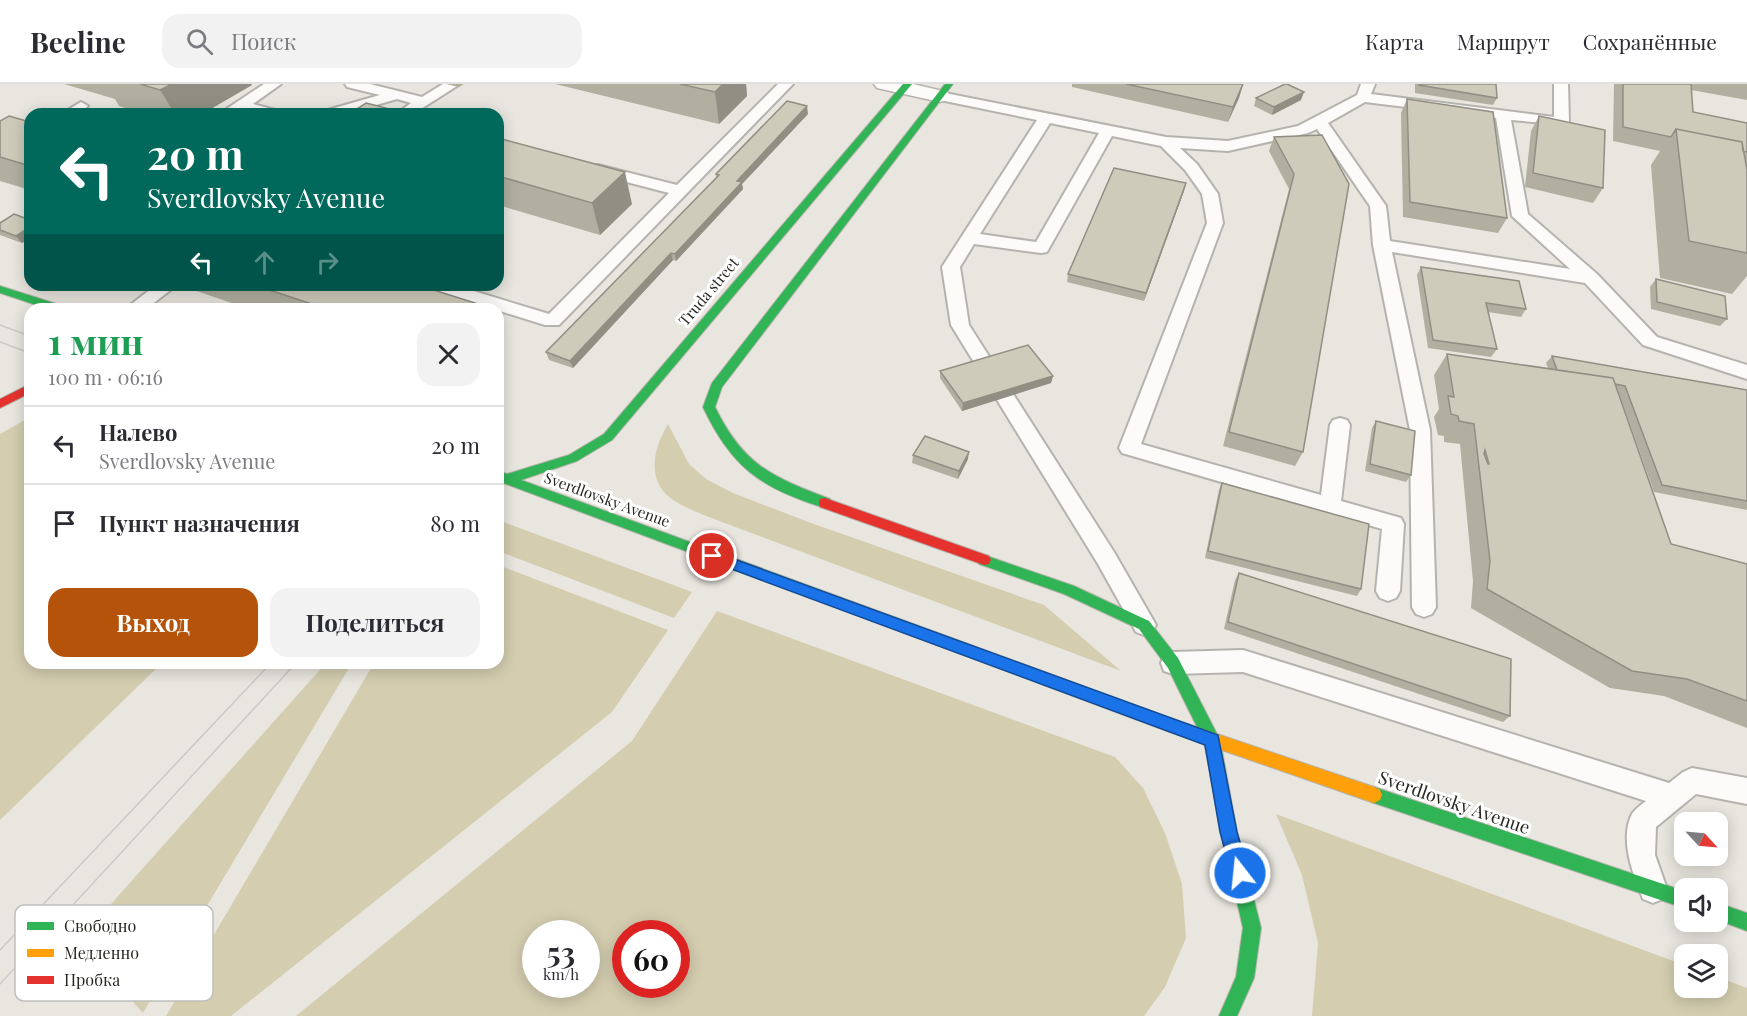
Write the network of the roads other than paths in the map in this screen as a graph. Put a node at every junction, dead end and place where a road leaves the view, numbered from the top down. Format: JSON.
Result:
{"nodes":[{"id":1,"x":274,"y":84,"type":"edge"},
{"id":2,"x":352,"y":84,"type":"edge"},
{"id":3,"x":453,"y":84,"type":"edge"},
{"id":4,"x":786,"y":84,"type":"edge"},
{"id":5,"x":1561,"y":84,"type":"edge"},
{"id":6,"x":898,"y":85,"type":"edge"},
{"id":7,"x":944,"y":90,"type":"edge"},
{"id":8,"x":1366,"y":91,"type":"edge"},
{"id":9,"x":397,"y":95,"type":"junction"},
{"id":10,"x":422,"y":101,"type":"junction"},
{"id":11,"x":241,"y":105,"type":"junction"},
{"id":12,"x":236,"y":108,"type":"edge"},
{"id":13,"x":252,"y":108,"type":"edge"},
{"id":14,"x":350,"y":108,"type":"edge"},
{"id":15,"x":412,"y":108,"type":"edge"},
{"id":16,"x":1503,"y":114,"type":"junction"},
{"id":17,"x":1046,"y":118,"type":"junction"},
{"id":18,"x":1318,"y":121,"type":"junction"},
{"id":19,"x":1108,"y":130,"type":"junction"},
{"id":20,"x":1166,"y":142,"type":"junction"},
{"id":21,"x":578,"y":165,"type":"edge"},
{"id":22,"x":680,"y":191,"type":"junction"},
{"id":23,"x":970,"y":238,"type":"junction"},
{"id":24,"x":1382,"y":245,"type":"junction"},
{"id":25,"x":1591,"y":278,"type":"junction"},
{"id":26,"x":0,"y":289,"type":"edge"},
{"id":27,"x":160,"y":291,"type":"edge"},
{"id":28,"x":454,"y":291,"type":"edge"},
{"id":29,"x":41,"y":303,"type":"edge"},
{"id":30,"x":142,"y":303,"type":"edge"},
{"id":31,"x":494,"y":303,"type":"edge"},
{"id":32,"x":504,"y":306,"type":"edge"},
{"id":33,"x":1747,"y":372,"type":"edge"},
{"id":34,"x":24,"y":391,"type":"edge"},
{"id":35,"x":0,"y":404,"type":"edge"},
{"id":36,"x":1340,"y":425,"type":"dead end"},
{"id":37,"x":504,"y":477,"type":"edge"},
{"id":38,"x":504,"y":479,"type":"edge"},
{"id":39,"x":1330,"y":507,"type":"junction"},
{"id":40,"x":1388,"y":591,"type":"dead end"},
{"id":41,"x":1424,"y":607,"type":"dead end"},
{"id":42,"x":1144,"y":625,"type":"junction"},
{"id":43,"x":1173,"y":663,"type":"junction"},
{"id":44,"x":1212,"y":741,"type":"junction"},
{"id":45,"x":1747,"y":791,"type":"edge"},
{"id":46,"x":1673,"y":796,"type":"junction"},
{"id":47,"x":1653,"y":889,"type":"junction"},
{"id":48,"x":1674,"y":896,"type":"edge"},
{"id":49,"x":1728,"y":915,"type":"edge"},
{"id":50,"x":1747,"y":922,"type":"edge"},
{"id":51,"x":1228,"y":1016,"type":"edge"}],
"edges":[{"from":1,"to":11,"type":"lane"},
{"from":2,"to":9,"type":"lane"},
{"from":3,"to":10,"type":"lane"},
{"from":4,"to":22,"type":"lane"},
{"from":5,"to":16,"type":"lane"},
{"from":6,"to":7,"type":"street"},
{"from":6,"to":37,"type":"main road","name":"Truda street"},
{"from":7,"to":17,"type":"lane"},
{"from":7,"to":42,"type":"main road"},
{"from":8,"to":16,"type":"lane"},
{"from":8,"to":18,"type":"lane"},
{"from":9,"to":10,"type":"lane"},
{"from":9,"to":14,"type":"lane"},
{"from":10,"to":15,"type":"lane"},
{"from":11,"to":12,"type":"lane"},
{"from":11,"to":13,"type":"lane"},
{"from":16,"to":25,"type":"lane"},
{"from":17,"to":19,"type":"lane"},
{"from":17,"to":23,"type":"lane"},
{"from":18,"to":20,"type":"lane"},
{"from":18,"to":24,"type":"lane"},
{"from":19,"to":20,"type":"lane"},
{"from":19,"to":23,"type":"lane"},
{"from":20,"to":39,"type":"lane"},
{"from":21,"to":22,"type":"lane"},
{"from":22,"to":32,"type":"lane"},
{"from":23,"to":42,"type":"lane"},
{"from":24,"to":25,"type":"lane"},
{"from":24,"to":41,"type":"lane"},
{"from":25,"to":33,"type":"lane"},
{"from":26,"to":29,"type":"main road"},
{"from":27,"to":30,"type":"lane"},
{"from":28,"to":31,"type":"lane"},
{"from":34,"to":35,"type":"main road"},
{"from":36,"to":39,"type":"lane"},
{"from":38,"to":44,"type":"main road","name":"Sverdlovsky Avenue"},
{"from":39,"to":40,"type":"lane"},
{"from":42,"to":43,"type":"main road"},
{"from":43,"to":44,"type":"main road"},
{"from":43,"to":46,"type":"lane"},
{"from":44,"to":47,"type":"main road","name":"Sverdlovsky Avenue"},
{"from":44,"to":51,"type":"main road"},
{"from":45,"to":46,"type":"lane"},
{"from":46,"to":47,"type":"lane"},
{"from":47,"to":48,"type":"main road","name":"Sverdlovsky Avenue"},
{"from":49,"to":50,"type":"main road"}]}
